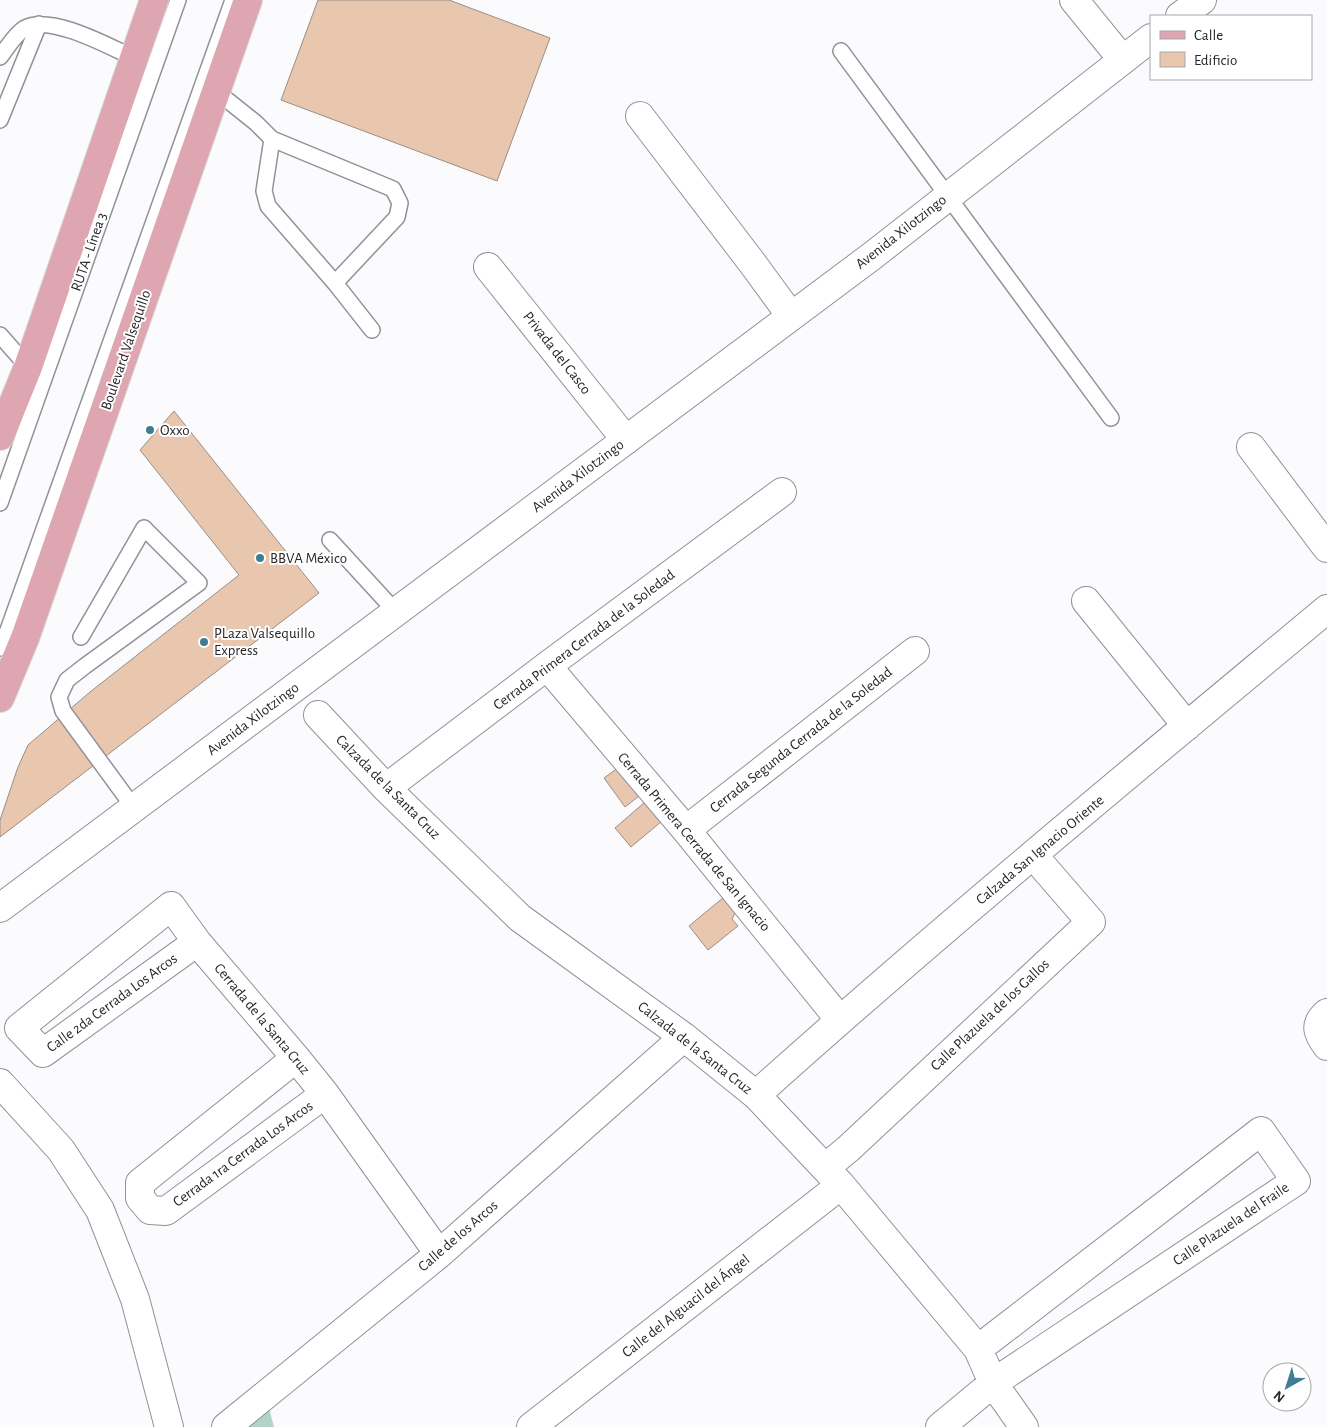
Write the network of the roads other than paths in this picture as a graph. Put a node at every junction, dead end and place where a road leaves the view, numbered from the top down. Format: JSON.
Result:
{"nodes":[{"id":1,"x":154,"y":0,"type":"edge"},
{"id":2,"x":178,"y":0,"type":"edge"},
{"id":3,"x":233,"y":0,"type":"edge"},
{"id":4,"x":248,"y":0,"type":"edge"},
{"id":5,"x":1074,"y":0,"type":"edge"},
{"id":6,"x":1202,"y":0,"type":"edge"},
{"id":7,"x":1181,"y":15,"type":"edge"},
{"id":8,"x":39,"y":24,"type":"junction"},
{"id":9,"x":1150,"y":39,"type":"edge"},
{"id":10,"x":840,"y":51,"type":"dead end"},
{"id":11,"x":0,"y":57,"type":"edge"},
{"id":12,"x":134,"y":58,"type":"junction"},
{"id":13,"x":1122,"y":59,"type":"junction"},
{"id":14,"x":216,"y":92,"type":"junction"},
{"id":15,"x":640,"y":116,"type":"dead end"},
{"id":16,"x":0,"y":120,"type":"edge"},
{"id":17,"x":272,"y":139,"type":"junction"},
{"id":18,"x":947,"y":196,"type":"junction"},
{"id":19,"x":488,"y":266,"type":"dead end"},
{"id":20,"x":335,"y":284,"type":"junction"},
{"id":21,"x":791,"y":316,"type":"junction"},
{"id":22,"x":372,"y":330,"type":"dead end"},
{"id":23,"x":0,"y":335,"type":"edge"},
{"id":24,"x":28,"y":367,"type":"junction"},
{"id":25,"x":1111,"y":418,"type":"dead end"},
{"id":26,"x":0,"y":436,"type":"edge"},
{"id":27,"x":626,"y":440,"type":"junction"},
{"id":28,"x":1250,"y":447,"type":"dead end"},
{"id":29,"x":782,"y":492,"type":"dead end"},
{"id":30,"x":0,"y":503,"type":"edge"},
{"id":31,"x":330,"y":540,"type":"dead end"},
{"id":32,"x":1327,"y":548,"type":"edge"},
{"id":33,"x":1086,"y":601,"type":"dead end"},
{"id":34,"x":1327,"y":609,"type":"edge"},
{"id":35,"x":396,"y":612,"type":"junction"},
{"id":36,"x":81,"y":637,"type":"dead end"},
{"id":37,"x":0,"y":648,"type":"edge"},
{"id":38,"x":915,"y":651,"type":"dead end"},
{"id":39,"x":547,"y":666,"type":"junction"},
{"id":40,"x":0,"y":698,"type":"edge"},
{"id":41,"x":318,"y":715,"type":"dead end"},
{"id":42,"x":1187,"y":726,"type":"junction"},
{"id":43,"x":386,"y":788,"type":"junction"},
{"id":44,"x":134,"y":808,"type":"junction"},
{"id":45,"x":686,"y":830,"type":"junction"},
{"id":46,"x":1033,"y":855,"type":"junction"},
{"id":47,"x":171,"y":906,"type":"joint"},
{"id":48,"x":0,"y":908,"type":"edge"},
{"id":49,"x":197,"y":942,"type":"junction"},
{"id":50,"x":1327,"y":1014,"type":"edge"},
{"id":51,"x":840,"y":1020,"type":"junction"},
{"id":52,"x":684,"y":1037,"type":"junction"},
{"id":53,"x":1327,"y":1046,"type":"edge"},
{"id":54,"x":296,"y":1058,"type":"junction"},
{"id":55,"x":0,"y":1083,"type":"edge"},
{"id":56,"x":325,"y":1094,"type":"junction"},
{"id":57,"x":756,"y":1095,"type":"junction"},
{"id":58,"x":833,"y":1176,"type":"junction"},
{"id":59,"x":439,"y":1254,"type":"junction"},
{"id":60,"x":978,"y":1349,"type":"junction"},
{"id":61,"x":993,"y":1383,"type":"junction"},
{"id":62,"x":170,"y":1427,"type":"edge"},
{"id":63,"x":226,"y":1427,"type":"edge"},
{"id":64,"x":531,"y":1427,"type":"edge"},
{"id":65,"x":940,"y":1427,"type":"edge"},
{"id":66,"x":1024,"y":1427,"type":"edge"}],
"edges":[{"from":1,"to":12,"type":"main road"},
{"from":2,"to":30,"type":"lane","name":"RUTA - Línea 3"},
{"from":3,"to":37,"type":"lane"},
{"from":4,"to":14,"type":"main road","name":"Boulevard Valsequillo"},
{"from":5,"to":13,"type":"street"},
{"from":6,"to":7,"type":"street"},
{"from":8,"to":11,"type":"lane"},
{"from":8,"to":12,"type":"lane"},
{"from":8,"to":16,"type":"lane"},
{"from":9,"to":13,"type":"street","name":"Avenida Xilotzingo"},
{"from":10,"to":18,"type":"lane"},
{"from":12,"to":24,"type":"main road"},
{"from":13,"to":18,"type":"street","name":"Avenida Xilotzingo"},
{"from":14,"to":17,"type":"lane"},
{"from":14,"to":40,"type":"main road","name":"Boulevard Valsequillo"},
{"from":15,"to":21,"type":"street"},
{"from":17,"to":20,"type":"lane"},
{"from":17,"to":20,"type":"lane"},
{"from":18,"to":21,"type":"street","name":"Avenida Xilotzingo"},
{"from":18,"to":25,"type":"lane"},
{"from":19,"to":27,"type":"street","name":"Privada del Casco"},
{"from":20,"to":22,"type":"lane"},
{"from":21,"to":27,"type":"street","name":"Avenida Xilotzingo"},
{"from":23,"to":24,"type":"lane"},
{"from":24,"to":26,"type":"main road"},
{"from":27,"to":35,"type":"street","name":"Avenida Xilotzingo"},
{"from":28,"to":32,"type":"street"},
{"from":29,"to":39,"type":"street","name":"Cerrada Primera Cerrada de la Soledad"},
{"from":31,"to":35,"type":"lane"},
{"from":33,"to":42,"type":"street"},
{"from":34,"to":42,"type":"street","name":"Calzada San Ignacio Oriente"},
{"from":35,"to":44,"type":"street","name":"Avenida Xilotzingo"},
{"from":36,"to":44,"type":"lane"},
{"from":38,"to":45,"type":"street","name":"Cerrada Segunda Cerrada de la Soledad"},
{"from":39,"to":43,"type":"street","name":"Cerrada Primera Cerrada de la Soledad"},
{"from":39,"to":45,"type":"street","name":"Cerrada Primera Cerrada de San Ignacio"},
{"from":41,"to":43,"type":"street","name":"Calzada de la Santa Cruz"},
{"from":42,"to":46,"type":"street","name":"Calzada San Ignacio Oriente"},
{"from":43,"to":52,"type":"street","name":"Calzada de la Santa Cruz"},
{"from":44,"to":48,"type":"street","name":"Avenida Xilotzingo"},
{"from":45,"to":51,"type":"street","name":"Cerrada Primera Cerrada de San Ignacio"},
{"from":46,"to":51,"type":"street","name":"Calzada San Ignacio Oriente"},
{"from":46,"to":58,"type":"street","name":"Calle Plazuela de los Gallos"},
{"from":47,"to":49,"type":"street","name":"Cerrada de la Santa Cruz"},
{"from":47,"to":49,"type":"street","name":"Calle 2da Cerrada Los Arcos"},
{"from":49,"to":54,"type":"street","name":"Cerrada de la Santa Cruz"},
{"from":50,"to":53,"type":"street"},
{"from":51,"to":57,"type":"street","name":"Calzada San Ignacio Oriente"},
{"from":52,"to":57,"type":"street","name":"Calzada de la Santa Cruz"},
{"from":52,"to":59,"type":"street","name":"Calle de los Arcos"},
{"from":54,"to":56,"type":"street","name":"Cerrada de la Santa Cruz"},
{"from":54,"to":56,"type":"street","name":"Cerrada 1ra Cerrada Los Arcos"},
{"from":55,"to":62,"type":"street"},
{"from":56,"to":59,"type":"street","name":"Cerrada de la Santa Cruz"},
{"from":57,"to":58,"type":"street","name":"Calzada de la Santa Cruz"},
{"from":58,"to":60,"type":"street","name":"Calzada de la Santa Cruz"},
{"from":58,"to":64,"type":"street","name":"Calle del Alguacil del Ángel"},
{"from":59,"to":63,"type":"street","name":"Calle de los Arcos"},
{"from":60,"to":61,"type":"street","name":"Calzada de la Santa Cruz"},
{"from":60,"to":61,"type":"street","name":"Calle Plazuela del Fraile"},
{"from":61,"to":65,"type":"street"},
{"from":61,"to":66,"type":"street","name":"Calzada de la Santa Cruz"}]}
